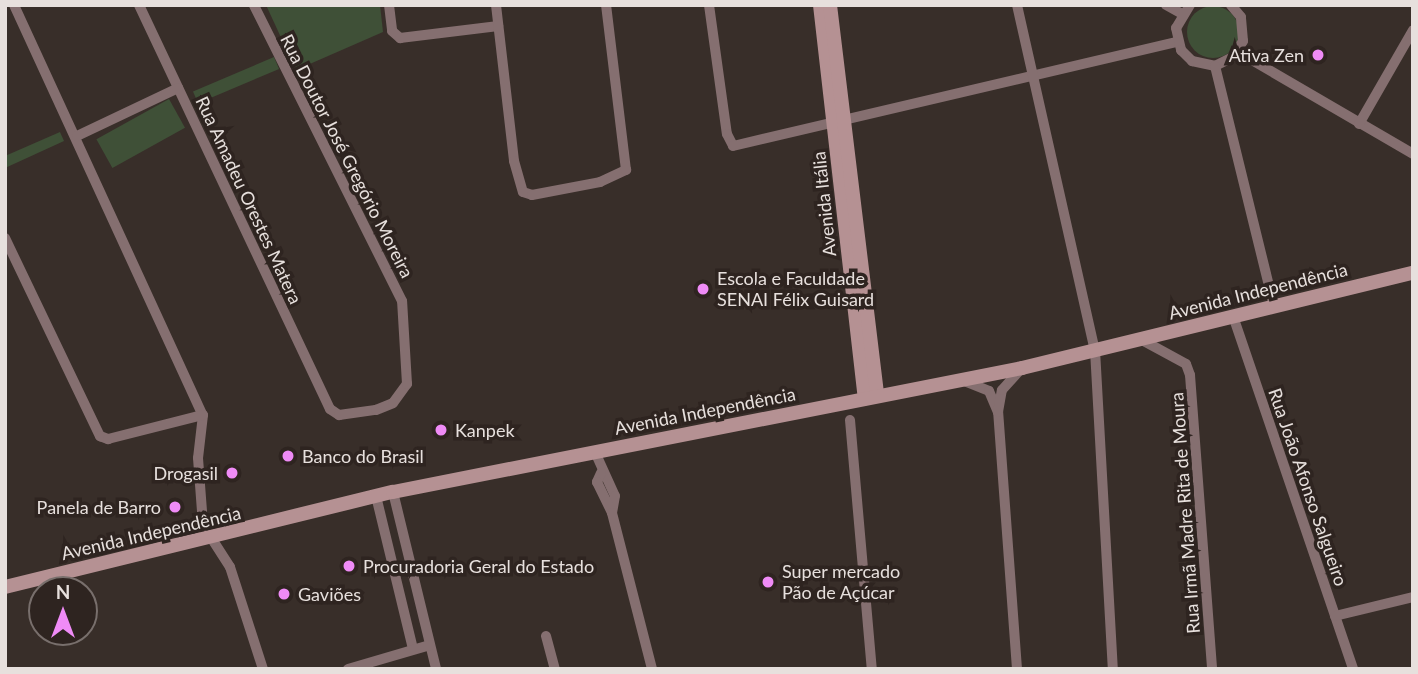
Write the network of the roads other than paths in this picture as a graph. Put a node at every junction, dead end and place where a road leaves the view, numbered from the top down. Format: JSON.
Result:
{"nodes":[{"id":1,"x":14,"y":5,"type":"edge"},
{"id":2,"x":139,"y":5,"type":"edge"},
{"id":3,"x":254,"y":5,"type":"edge"},
{"id":4,"x":389,"y":5,"type":"edge"},
{"id":5,"x":496,"y":5,"type":"edge"},
{"id":6,"x":606,"y":5,"type":"edge"},
{"id":7,"x":709,"y":5,"type":"edge"},
{"id":8,"x":820,"y":5,"type":"edge"},
{"id":9,"x":830,"y":5,"type":"edge"},
{"id":10,"x":1017,"y":5,"type":"edge"},
{"id":11,"x":1166,"y":5,"type":"edge"},
{"id":12,"x":1190,"y":5,"type":"edge"},
{"id":13,"x":1231,"y":5,"type":"edge"},
{"id":14,"x":1182,"y":15,"type":"junction"},
{"id":15,"x":498,"y":26,"type":"junction"},
{"id":16,"x":1413,"y":30,"type":"edge"},
{"id":17,"x":1178,"y":42,"type":"junction"},
{"id":18,"x":1238,"y":52,"type":"junction"},
{"id":19,"x":1215,"y":66,"type":"junction"},
{"id":20,"x":1031,"y":75,"type":"junction"},
{"id":21,"x":178,"y":88,"type":"junction"},
{"id":22,"x":838,"y":119,"type":"junction"},
{"id":23,"x":1359,"y":124,"type":"junction"},
{"id":24,"x":77,"y":136,"type":"junction"},
{"id":25,"x":1413,"y":154,"type":"edge"},
{"id":26,"x":5,"y":238,"type":"edge"},
{"id":27,"x":1413,"y":273,"type":"edge"},
{"id":28,"x":1274,"y":306,"type":"junction"},
{"id":29,"x":1233,"y":316,"type":"junction"},
{"id":30,"x":1142,"y":340,"type":"junction"},
{"id":31,"x":1095,"y":350,"type":"junction"},
{"id":32,"x":1022,"y":368,"type":"junction"},
{"id":33,"x":961,"y":380,"type":"junction"},
{"id":34,"x":871,"y":397,"type":"junction"},
{"id":35,"x":330,"y":409,"type":"joint"},
{"id":36,"x":998,"y":412,"type":"junction"},
{"id":37,"x":203,"y":415,"type":"junction"},
{"id":38,"x":850,"y":420,"type":"dead end"},
{"id":39,"x":595,"y":452,"type":"junction"},
{"id":40,"x":393,"y":492,"type":"junction"},
{"id":41,"x":376,"y":496,"type":"junction"},
{"id":42,"x":210,"y":540,"type":"junction"},
{"id":43,"x":5,"y":587,"type":"edge"},
{"id":44,"x":1413,"y":597,"type":"edge"},
{"id":45,"x":1335,"y":616,"type":"junction"},
{"id":46,"x":547,"y":636,"type":"dead end"},
{"id":47,"x":430,"y":645,"type":"junction"},
{"id":48,"x":413,"y":649,"type":"junction"},
{"id":49,"x":263,"y":669,"type":"edge"},
{"id":50,"x":348,"y":669,"type":"edge"},
{"id":51,"x":436,"y":669,"type":"edge"},
{"id":52,"x":555,"y":669,"type":"edge"},
{"id":53,"x":652,"y":669,"type":"edge"},
{"id":54,"x":872,"y":669,"type":"edge"},
{"id":55,"x":1017,"y":669,"type":"edge"},
{"id":56,"x":1113,"y":669,"type":"edge"},
{"id":57,"x":1212,"y":669,"type":"edge"},
{"id":58,"x":1353,"y":669,"type":"edge"}],
"edges":[{"from":1,"to":24,"type":"street"},
{"from":2,"to":21,"type":"street","name":"Rua Amadeu Orestes Matera"},
{"from":3,"to":35,"type":"street","name":"Rua Doutor José Gregório Moreira"},
{"from":4,"to":15,"type":"street"},
{"from":5,"to":15,"type":"street"},
{"from":6,"to":15,"type":"street"},
{"from":7,"to":22,"type":"street"},
{"from":8,"to":22,"type":"main road","name":"Avenida Itália"},
{"from":9,"to":22,"type":"main road","name":"Avenida Itália"},
{"from":10,"to":20,"type":"street"},
{"from":11,"to":14,"type":"street"},
{"from":12,"to":14,"type":"street"},
{"from":13,"to":18,"type":"street"},
{"from":14,"to":17,"type":"street"},
{"from":16,"to":23,"type":"street"},
{"from":17,"to":19,"type":"street"},
{"from":17,"to":20,"type":"street"},
{"from":18,"to":19,"type":"street"},
{"from":18,"to":23,"type":"street"},
{"from":19,"to":28,"type":"street"},
{"from":20,"to":22,"type":"street"},
{"from":20,"to":31,"type":"street"},
{"from":21,"to":24,"type":"street"},
{"from":21,"to":35,"type":"street","name":"Rua Amadeu Orestes Matera"},
{"from":22,"to":34,"type":"main road","name":"Avenida Itália"},
{"from":23,"to":25,"type":"street"},
{"from":24,"to":37,"type":"street"},
{"from":26,"to":37,"type":"street"},
{"from":27,"to":28,"type":"main road","name":"Avenida Independência"},
{"from":28,"to":29,"type":"main road","name":"Avenida Independência"},
{"from":29,"to":30,"type":"main road","name":"Avenida Independência"},
{"from":29,"to":45,"type":"street","name":"Rua João Afonso Salgueiro"},
{"from":30,"to":31,"type":"main road","name":"Avenida Independência"},
{"from":30,"to":57,"type":"street","name":"Rua Irmã Madre Rita de Moura"},
{"from":31,"to":32,"type":"main road","name":"Avenida Independência"},
{"from":31,"to":56,"type":"street"},
{"from":32,"to":33,"type":"main road","name":"Avenida Independência"},
{"from":32,"to":36,"type":"street"},
{"from":33,"to":34,"type":"main road","name":"Avenida Independência"},
{"from":33,"to":36,"type":"street"},
{"from":34,"to":39,"type":"main road","name":"Avenida Independência"},
{"from":36,"to":55,"type":"street"},
{"from":37,"to":42,"type":"street"},
{"from":38,"to":54,"type":"street"},
{"from":39,"to":40,"type":"main road","name":"Avenida Independência"},
{"from":39,"to":53,"type":"street"},
{"from":40,"to":41,"type":"main road","name":"Avenida Independência"},
{"from":40,"to":47,"type":"street"},
{"from":41,"to":42,"type":"main road","name":"Avenida Independência"},
{"from":41,"to":48,"type":"street"},
{"from":42,"to":43,"type":"main road","name":"Avenida Independência"},
{"from":42,"to":49,"type":"street"},
{"from":44,"to":45,"type":"street"},
{"from":45,"to":58,"type":"street","name":"Rua João Afonso Salgueiro"},
{"from":46,"to":52,"type":"street"},
{"from":47,"to":48,"type":"street"},
{"from":47,"to":51,"type":"street"},
{"from":48,"to":50,"type":"street"}]}
